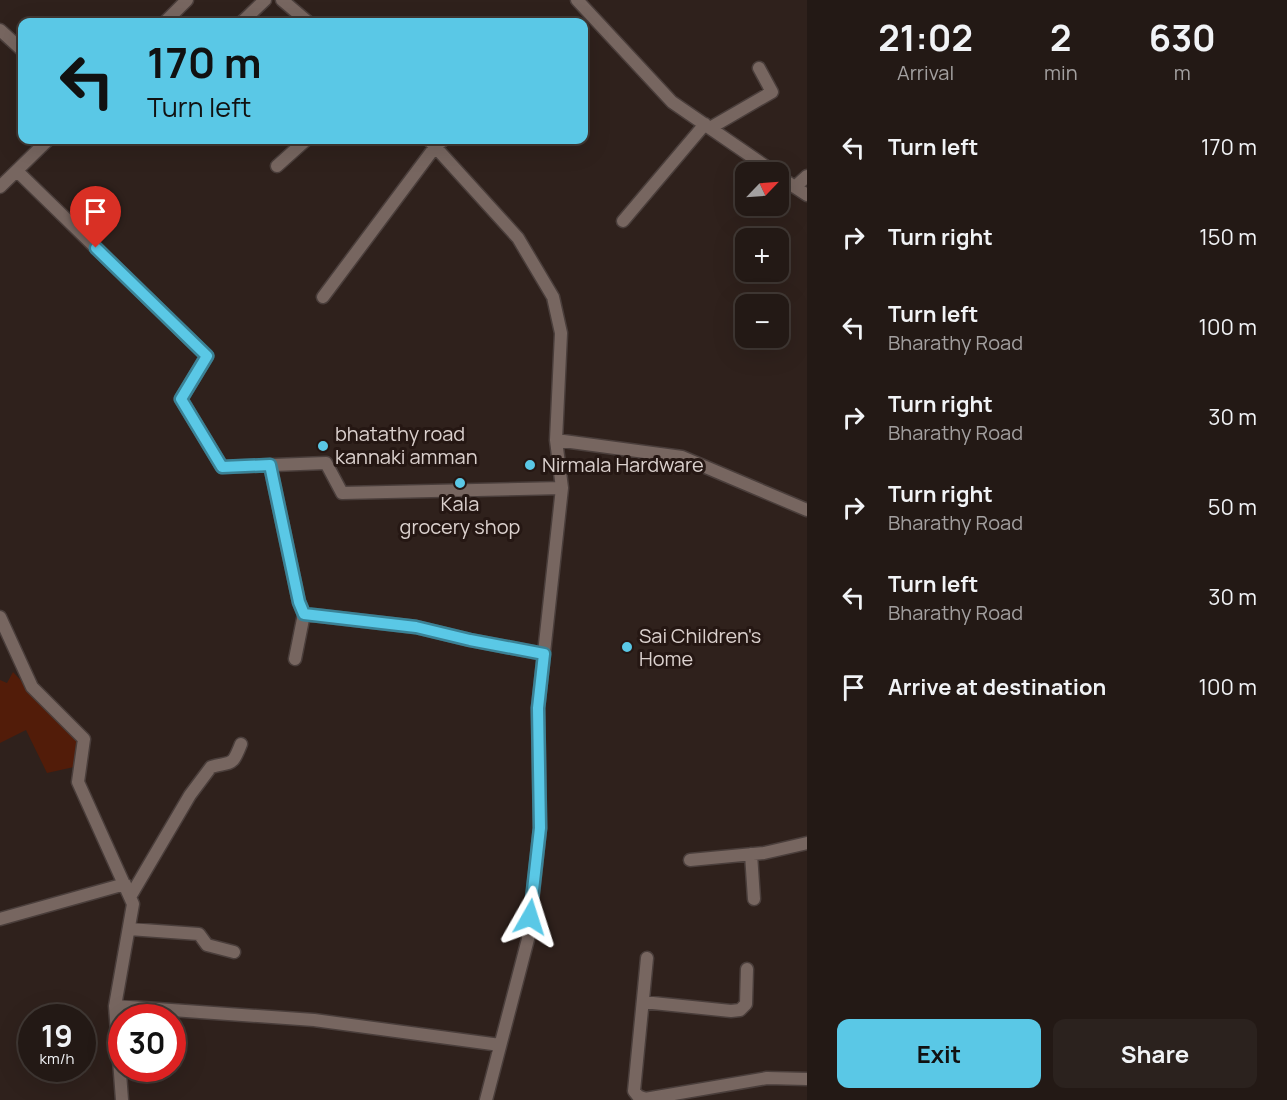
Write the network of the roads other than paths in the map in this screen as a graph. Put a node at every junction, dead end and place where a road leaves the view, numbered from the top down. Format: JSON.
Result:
{"nodes":[{"id":1,"x":187,"y":0,"type":"edge"},
{"id":2,"x":266,"y":0,"type":"edge"},
{"id":3,"x":282,"y":0,"type":"edge"},
{"id":4,"x":577,"y":0,"type":"edge"},
{"id":5,"x":169,"y":18,"type":"edge"},
{"id":6,"x":246,"y":18,"type":"edge"},
{"id":7,"x":303,"y":18,"type":"edge"},
{"id":8,"x":0,"y":30,"type":"edge"},
{"id":9,"x":18,"y":46,"type":"edge"},
{"id":10,"x":759,"y":68,"type":"dead end"},
{"id":11,"x":707,"y":126,"type":"junction"},
{"id":12,"x":44,"y":144,"type":"edge"},
{"id":13,"x":302,"y":144,"type":"edge"},
{"id":14,"x":434,"y":144,"type":"edge"},
{"id":15,"x":437,"y":144,"type":"edge"},
{"id":16,"x":759,"y":162,"type":"edge"},
{"id":17,"x":278,"y":166,"type":"dead end"},
{"id":18,"x":17,"y":171,"type":"junction"},
{"id":19,"x":807,"y":176,"type":"edge"},
{"id":20,"x":789,"y":183,"type":"edge"},
{"id":21,"x":0,"y":187,"type":"edge"},
{"id":22,"x":795,"y":187,"type":"junction"},
{"id":23,"x":807,"y":195,"type":"edge"},
{"id":24,"x":623,"y":221,"type":"dead end"},
{"id":25,"x":323,"y":297,"type":"dead end"},
{"id":26,"x":556,"y":440,"type":"junction"},
{"id":27,"x":270,"y":465,"type":"junction"},
{"id":28,"x":562,"y":489,"type":"junction"},
{"id":29,"x":807,"y":510,"type":"edge"},
{"id":30,"x":304,"y":614,"type":"junction"},
{"id":31,"x":0,"y":617,"type":"edge"},
{"id":32,"x":544,"y":654,"type":"junction"},
{"id":33,"x":295,"y":659,"type":"dead end"},
{"id":34,"x":242,"y":744,"type":"dead end"},
{"id":35,"x":807,"y":843,"type":"edge"},
{"id":36,"x":751,"y":854,"type":"junction"},
{"id":37,"x":690,"y":860,"type":"dead end"},
{"id":38,"x":125,"y":884,"type":"junction"},
{"id":39,"x":130,"y":897,"type":"junction"},
{"id":40,"x":754,"y":899,"type":"dead end"},
{"id":41,"x":0,"y":919,"type":"edge"},
{"id":42,"x":129,"y":929,"type":"junction"},
{"id":43,"x":234,"y":952,"type":"dead end"},
{"id":44,"x":647,"y":958,"type":"dead end"},
{"id":45,"x":747,"y":969,"type":"dead end"},
{"id":46,"x":643,"y":1002,"type":"junction"},
{"id":47,"x":115,"y":1004,"type":"edge"},
{"id":48,"x":186,"y":1011,"type":"edge"},
{"id":49,"x":500,"y":1045,"type":"junction"},
{"id":50,"x":807,"y":1079,"type":"edge"},
{"id":51,"x":121,"y":1082,"type":"edge"},
{"id":52,"x":122,"y":1100,"type":"edge"},
{"id":53,"x":486,"y":1100,"type":"edge"}],
"edges":[{"from":1,"to":5,"type":"street"},
{"from":2,"to":6,"type":"street"},
{"from":3,"to":7,"type":"street"},
{"from":4,"to":11,"type":"street"},
{"from":8,"to":9,"type":"street"},
{"from":10,"to":11,"type":"street"},
{"from":11,"to":16,"type":"street"},
{"from":11,"to":24,"type":"street"},
{"from":12,"to":18,"type":"street"},
{"from":13,"to":17,"type":"street"},
{"from":14,"to":25,"type":"street"},
{"from":15,"to":26,"type":"street"},
{"from":18,"to":21,"type":"street"},
{"from":18,"to":27,"type":"street"},
{"from":19,"to":22,"type":"street"},
{"from":20,"to":22,"type":"street"},
{"from":22,"to":23,"type":"street"},
{"from":26,"to":28,"type":"street"},
{"from":26,"to":29,"type":"street"},
{"from":27,"to":28,"type":"street"},
{"from":27,"to":30,"type":"street"},
{"from":28,"to":32,"type":"street"},
{"from":30,"to":32,"type":"street"},
{"from":30,"to":33,"type":"street"},
{"from":31,"to":38,"type":"street"},
{"from":32,"to":49,"type":"street"},
{"from":34,"to":39,"type":"street"},
{"from":35,"to":36,"type":"street"},
{"from":36,"to":37,"type":"street"},
{"from":36,"to":40,"type":"street"},
{"from":38,"to":39,"type":"street"},
{"from":38,"to":41,"type":"street"},
{"from":39,"to":42,"type":"street"},
{"from":42,"to":43,"type":"street"},
{"from":42,"to":47,"type":"street"},
{"from":44,"to":46,"type":"street"},
{"from":45,"to":46,"type":"street"},
{"from":46,"to":50,"type":"street"},
{"from":48,"to":49,"type":"street"},
{"from":49,"to":53,"type":"street"},
{"from":51,"to":52,"type":"street"}]}
